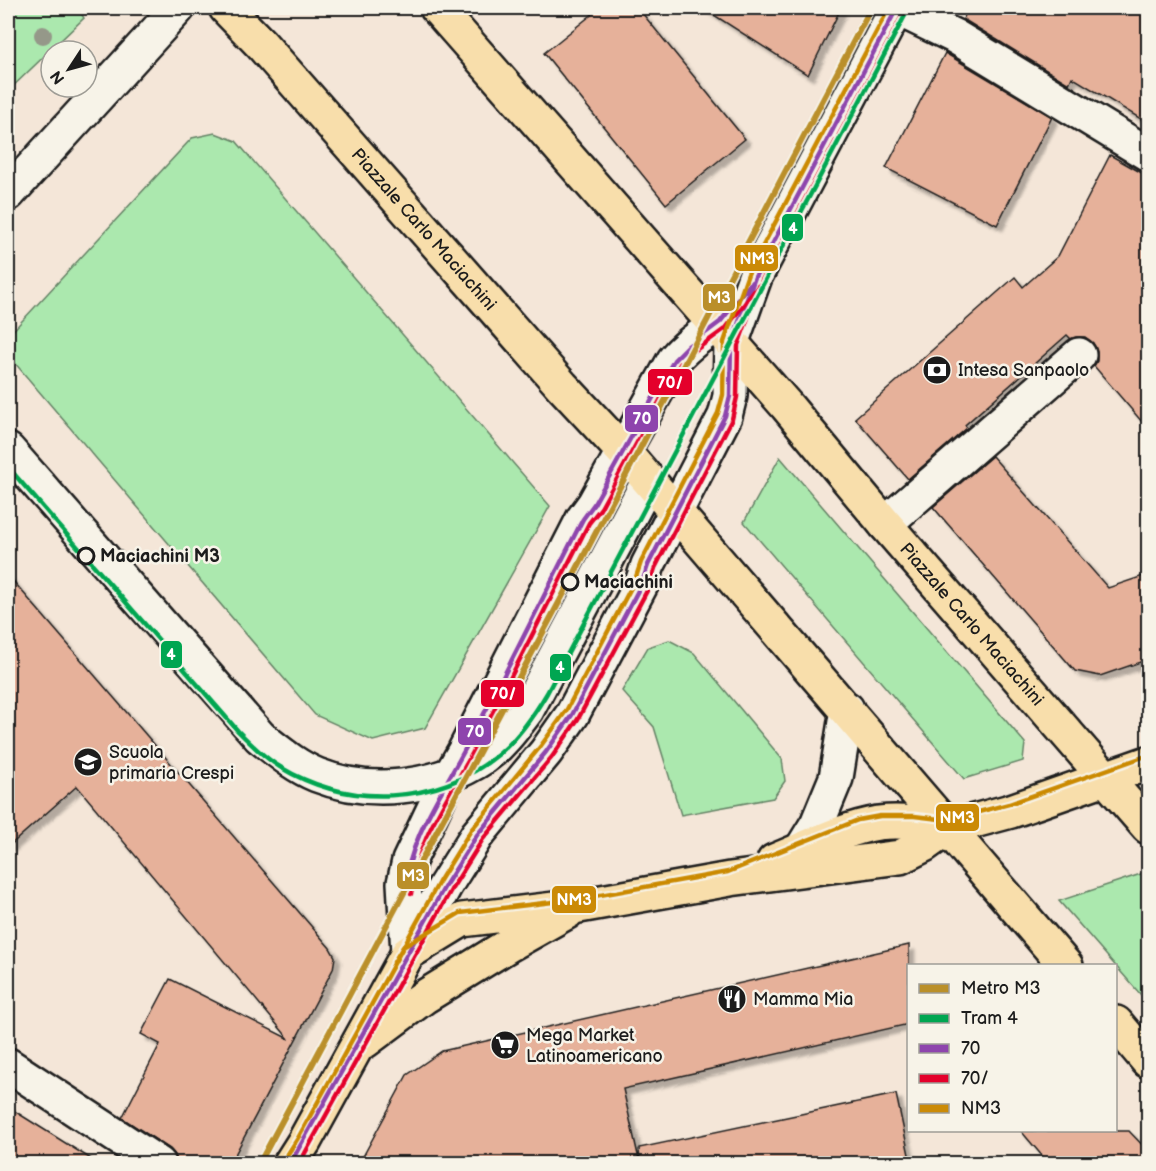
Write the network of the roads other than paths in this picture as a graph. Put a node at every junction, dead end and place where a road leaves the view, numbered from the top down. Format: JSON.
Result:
{"nodes":[{"id":1,"x":178,"y":8,"type":"edge"},
{"id":2,"x":226,"y":8,"type":"edge"},
{"id":3,"x":437,"y":8,"type":"edge"},
{"id":4,"x":897,"y":8,"type":"edge"},
{"id":5,"x":1149,"y":154,"type":"edge"},
{"id":6,"x":8,"y":194,"type":"edge"},
{"id":7,"x":723,"y":335,"type":"junction"},
{"id":8,"x":1079,"y":355,"type":"dead end"},
{"id":9,"x":628,"y":440,"type":"junction"},
{"id":10,"x":8,"y":450,"type":"edge"},
{"id":11,"x":649,"y":480,"type":"junction"},
{"id":12,"x":675,"y":512,"type":"junction"},
{"id":13,"x":885,"y":524,"type":"junction"},
{"id":14,"x":847,"y":709,"type":"junction"},
{"id":15,"x":1149,"y":763,"type":"edge"},
{"id":16,"x":452,"y":774,"type":"junction"},
{"id":17,"x":1105,"y":778,"type":"junction"},
{"id":18,"x":1149,"y":827,"type":"edge"},
{"id":19,"x":948,"y":828,"type":"junction"},
{"id":20,"x":801,"y":850,"type":"junction"},
{"id":21,"x":730,"y":879,"type":"junction"},
{"id":22,"x":579,"y":906,"type":"junction"},
{"id":23,"x":408,"y":953,"type":"junction"},
{"id":24,"x":1064,"y":964,"type":"edge"},
{"id":25,"x":1117,"y":1024,"type":"edge"},
{"id":26,"x":357,"y":1047,"type":"junction"},
{"id":27,"x":1149,"y":1061,"type":"edge"},
{"id":28,"x":8,"y":1065,"type":"edge"},
{"id":29,"x":159,"y":1164,"type":"edge"},
{"id":30,"x":290,"y":1164,"type":"edge"}],
"edges":[{"from":1,"to":6,"type":"street"},
{"from":2,"to":9,"type":"main road","name":"Piazzale Carlo Maciachini"},
{"from":3,"to":7,"type":"main road","name":"Piazzale Carlo Maciachini"},
{"from":4,"to":5,"type":"street"},
{"from":4,"to":7,"type":"street"},
{"from":7,"to":9,"type":"street"},
{"from":7,"to":12,"type":"street"},
{"from":7,"to":13,"type":"main road","name":"Piazzale Carlo Maciachini"},
{"from":8,"to":13,"type":"street"},
{"from":9,"to":11,"type":"main road","name":"Piazzale Carlo Maciachini"},
{"from":9,"to":16,"type":"street"},
{"from":10,"to":16,"type":"street"},
{"from":11,"to":12,"type":"main road","name":"Piazzale Carlo Maciachini"},
{"from":11,"to":16,"type":"street"},
{"from":12,"to":14,"type":"main road","name":"Piazzale Carlo Maciachini"},
{"from":12,"to":23,"type":"street"},
{"from":13,"to":17,"type":"main road","name":"Piazzale Carlo Maciachini"},
{"from":14,"to":19,"type":"main road","name":"Piazzale Carlo Maciachini"},
{"from":14,"to":20,"type":"street"},
{"from":15,"to":17,"type":"main road"},
{"from":16,"to":23,"type":"street"},
{"from":17,"to":18,"type":"main road","name":"Piazzale Carlo Maciachini"},
{"from":17,"to":19,"type":"main road"},
{"from":19,"to":20,"type":"main road"},
{"from":19,"to":21,"type":"main road"},
{"from":19,"to":24,"type":"main road","name":"Piazzale Carlo Maciachini"},
{"from":20,"to":21,"type":"main road"},
{"from":21,"to":22,"type":"main road"},
{"from":22,"to":23,"type":"main road"},
{"from":22,"to":26,"type":"main road"},
{"from":23,"to":26,"type":"main road"},
{"from":25,"to":27,"type":"main road"},
{"from":26,"to":30,"type":"main road"},
{"from":28,"to":29,"type":"street"}]}
